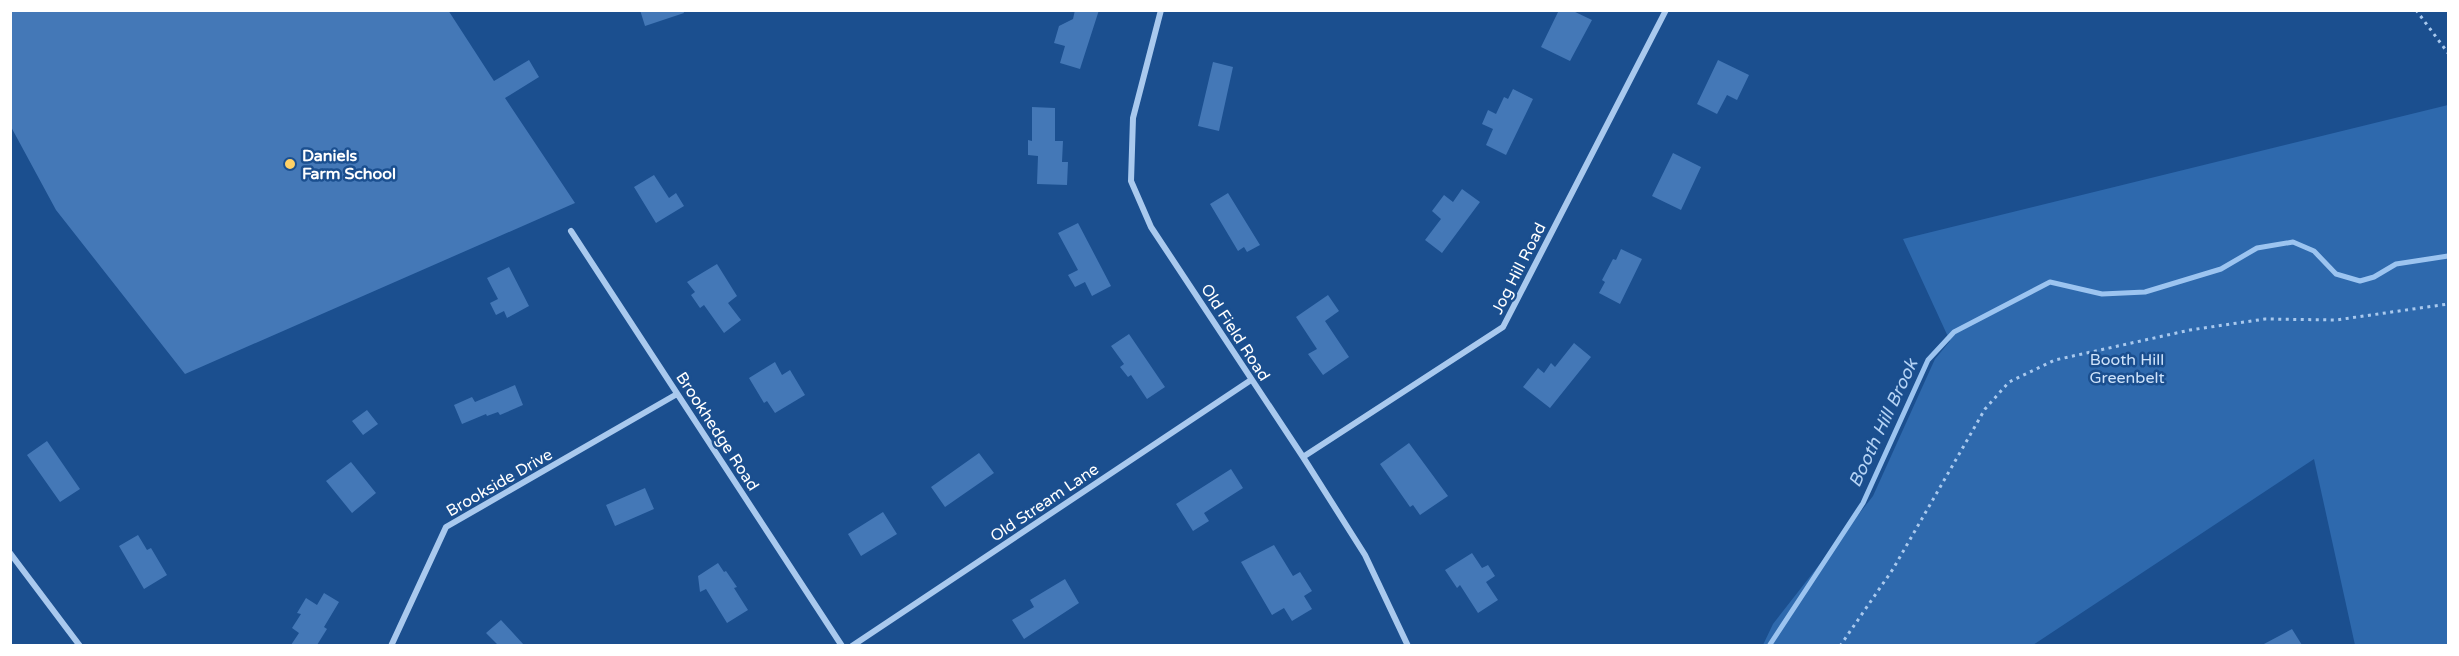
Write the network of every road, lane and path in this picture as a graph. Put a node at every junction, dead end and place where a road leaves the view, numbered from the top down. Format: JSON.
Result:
{"nodes":[{"id":1,"x":1161,"y":10,"type":"edge"},
{"id":2,"x":1666,"y":10,"type":"edge"},
{"id":3,"x":2416,"y":10,"type":"edge"},
{"id":4,"x":2448,"y":53,"type":"edge"},
{"id":5,"x":571,"y":231,"type":"dead end"},
{"id":6,"x":2448,"y":304,"type":"edge"},
{"id":7,"x":1251,"y":380,"type":"junction"},
{"id":8,"x":678,"y":394,"type":"junction"},
{"id":9,"x":1303,"y":457,"type":"junction"},
{"id":10,"x":10,"y":553,"type":"edge"},
{"id":11,"x":80,"y":645,"type":"edge"},
{"id":12,"x":391,"y":645,"type":"edge"},
{"id":13,"x":842,"y":645,"type":"edge"},
{"id":14,"x":852,"y":645,"type":"edge"},
{"id":15,"x":1408,"y":645,"type":"edge"},
{"id":16,"x":1840,"y":645,"type":"edge"}],
"edges":[{"from":1,"to":7,"type":"street","name":"Old Field Road"},
{"from":2,"to":9,"type":"street","name":"Jog Hill Road"},
{"from":3,"to":4,"type":"path"},
{"from":5,"to":8,"type":"street","name":"Brookhedge Road"},
{"from":6,"to":16,"type":"path"},
{"from":7,"to":9,"type":"street","name":"Old Field Road"},
{"from":7,"to":14,"type":"street","name":"Old Stream Lane"},
{"from":8,"to":12,"type":"street","name":"Brookside Drive"},
{"from":8,"to":13,"type":"street","name":"Brookhedge Road"},
{"from":9,"to":15,"type":"street","name":"Old Field Road"},
{"from":10,"to":11,"type":"street"}]}
